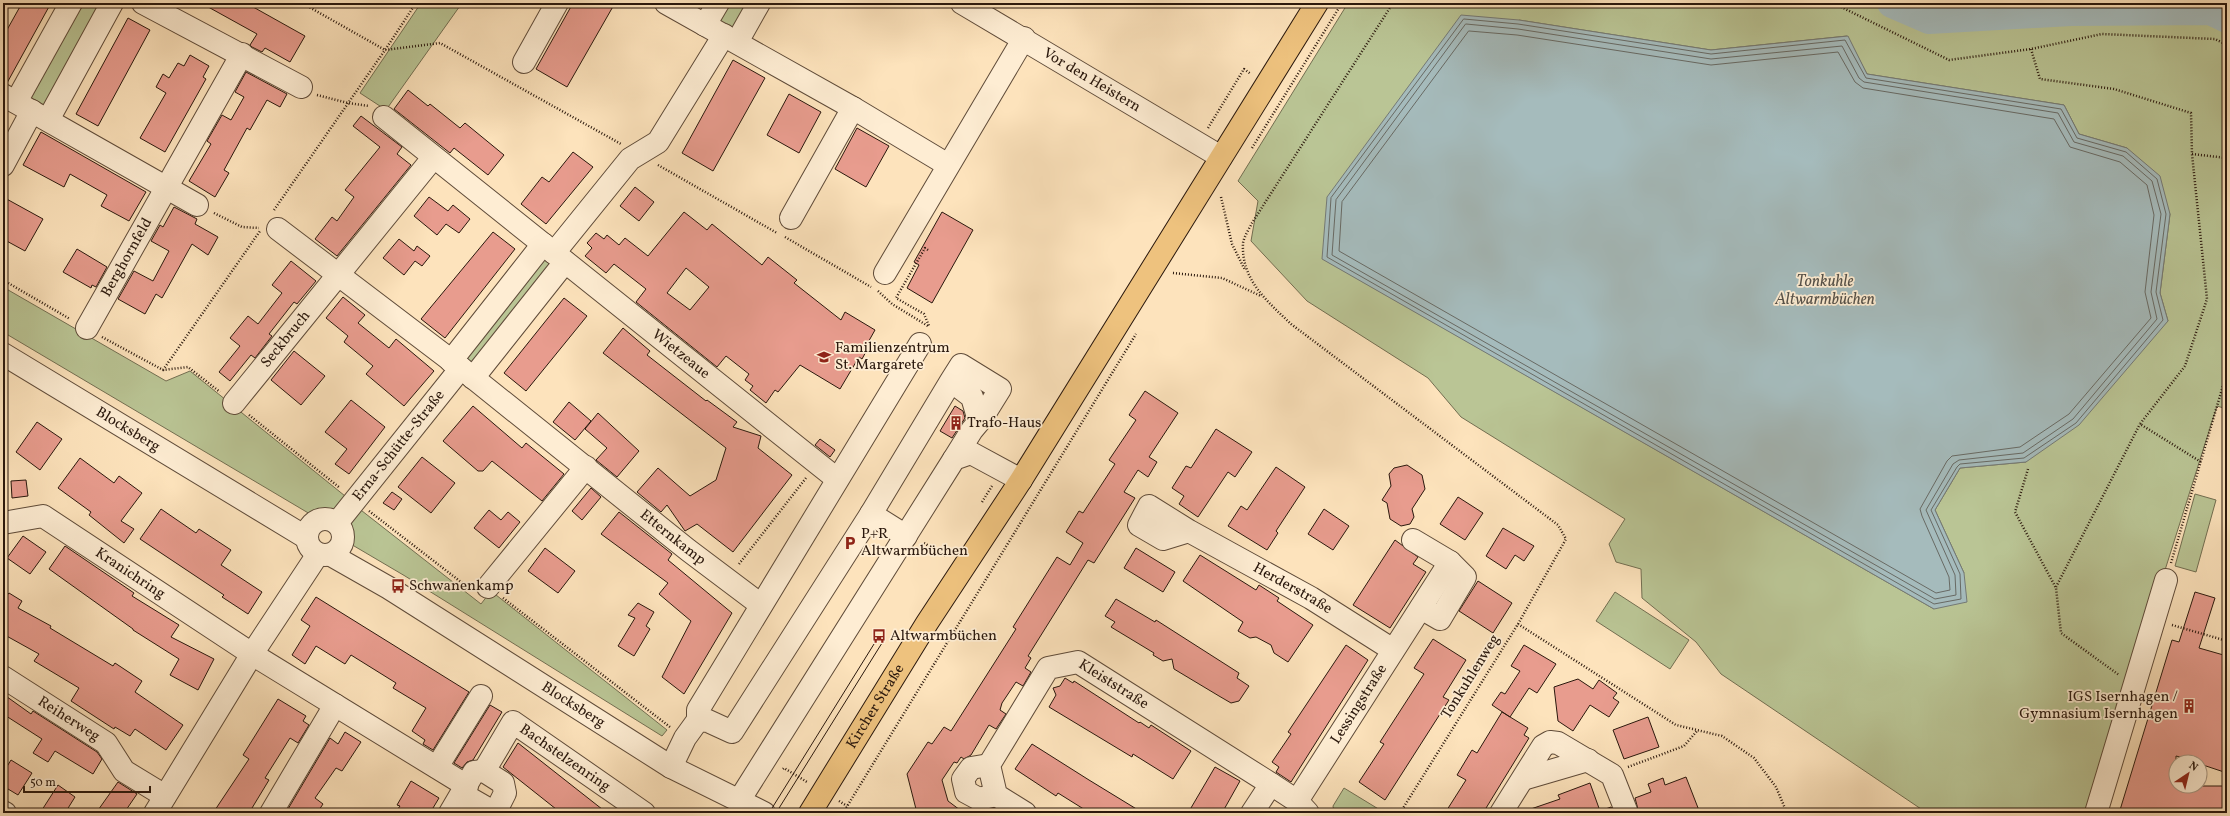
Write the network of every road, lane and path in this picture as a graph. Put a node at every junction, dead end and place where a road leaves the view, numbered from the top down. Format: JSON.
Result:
{"nodes":[{"id":1,"x":71,"y":3,"type":"edge"},
{"id":2,"x":112,"y":3,"type":"edge"},
{"id":3,"x":143,"y":3,"type":"edge"},
{"id":4,"x":302,"y":3,"type":"edge"},
{"id":5,"x":416,"y":3,"type":"edge"},
{"id":6,"x":557,"y":3,"type":"edge"},
{"id":7,"x":666,"y":3,"type":"edge"},
{"id":8,"x":718,"y":3,"type":"edge"},
{"id":9,"x":760,"y":3,"type":"edge"},
{"id":10,"x":962,"y":3,"type":"edge"},
{"id":11,"x":1317,"y":3,"type":"edge"},
{"id":12,"x":1342,"y":3,"type":"edge"},
{"id":13,"x":1393,"y":3,"type":"edge"},
{"id":14,"x":1833,"y":3,"type":"edge"},
{"id":15,"x":722,"y":34,"type":"junction"},
{"id":16,"x":1024,"y":38,"type":"junction"},
{"id":17,"x":2227,"y":45,"type":"edge"},
{"id":18,"x":2031,"y":49,"type":"junction"},
{"id":19,"x":385,"y":50,"type":"junction"},
{"id":20,"x":242,"y":54,"type":"junction"},
{"id":21,"x":524,"y":62,"type":"dead end"},
{"id":22,"x":1256,"y":77,"type":"dead end"},
{"id":23,"x":300,"y":87,"type":"joint"},
{"id":24,"x":348,"y":104,"type":"dead end"},
{"id":25,"x":25,"y":107,"type":"edge"},
{"id":26,"x":854,"y":108,"type":"junction"},
{"id":27,"x":384,"y":117,"type":"dead end"},
{"id":28,"x":1198,"y":144,"type":"junction"},
{"id":29,"x":1250,"y":150,"type":"dead end"},
{"id":30,"x":2192,"y":154,"type":"junction"},
{"id":31,"x":635,"y":156,"type":"junction"},
{"id":32,"x":433,"y":158,"type":"junction"},
{"id":33,"x":1221,"y":158,"type":"junction"},
{"id":34,"x":2227,"y":158,"type":"edge"},
{"id":35,"x":3,"y":164,"type":"edge"},
{"id":36,"x":948,"y":165,"type":"junction"},
{"id":37,"x":167,"y":187,"type":"junction"},
{"id":38,"x":1225,"y":190,"type":"dead end"},
{"id":39,"x":1221,"y":197,"type":"junction"},
{"id":40,"x":1217,"y":203,"type":"dead end"},
{"id":41,"x":197,"y":205,"type":"joint"},
{"id":42,"x":791,"y":218,"type":"dead end"},
{"id":43,"x":278,"y":228,"type":"joint"},
{"id":44,"x":928,"y":250,"type":"dead end"},
{"id":45,"x":554,"y":253,"type":"junction"},
{"id":46,"x":1177,"y":267,"type":"dead end"},
{"id":47,"x":1246,"y":272,"type":"junction"},
{"id":48,"x":885,"y":273,"type":"dead end"},
{"id":49,"x":1173,"y":273,"type":"junction"},
{"id":50,"x":339,"y":276,"type":"junction"},
{"id":51,"x":3,"y":280,"type":"edge"},
{"id":52,"x":1169,"y":280,"type":"dead end"},
{"id":53,"x":1261,"y":296,"type":"junction"},
{"id":54,"x":87,"y":328,"type":"junction"},
{"id":55,"x":1140,"y":328,"type":"dead end"},
{"id":56,"x":924,"y":335,"type":"junction"},
{"id":57,"x":3,"y":354,"type":"edge"},
{"id":58,"x":462,"y":369,"type":"junction"},
{"id":59,"x":2227,"y":372,"type":"edge"},
{"id":60,"x":234,"y":403,"type":"junction"},
{"id":61,"x":2140,"y":424,"type":"junction"},
{"id":62,"x":954,"y":459,"type":"junction"},
{"id":63,"x":2201,"y":462,"type":"junction"},
{"id":64,"x":818,"y":464,"type":"junction"},
{"id":65,"x":586,"y":467,"type":"junction"},
{"id":66,"x":2028,"y":469,"type":"dead end"},
{"id":67,"x":837,"y":480,"type":"junction"},
{"id":68,"x":1021,"y":480,"type":"junction"},
{"id":69,"x":356,"y":501,"type":"junction"},
{"id":70,"x":871,"y":514,"type":"junction"},
{"id":71,"x":3,"y":523,"type":"edge"},
{"id":72,"x":1189,"y":531,"type":"dead end"},
{"id":73,"x":325,"y":539,"type":"junction"},
{"id":74,"x":915,"y":539,"type":"junction"},
{"id":75,"x":1414,"y":540,"type":"dead end"},
{"id":76,"x":947,"y":557,"type":"dead end"},
{"id":77,"x":727,"y":580,"type":"junction"},
{"id":78,"x":2166,"y":580,"type":"joint"},
{"id":79,"x":488,"y":587,"type":"junction"},
{"id":80,"x":2056,"y":588,"type":"junction"},
{"id":81,"x":761,"y":605,"type":"junction"},
{"id":82,"x":2154,"y":619,"type":"junction"},
{"id":83,"x":1518,"y":624,"type":"junction"},
{"id":84,"x":2227,"y":641,"type":"edge"},
{"id":85,"x":1393,"y":650,"type":"junction"},
{"id":86,"x":252,"y":654,"type":"junction"},
{"id":87,"x":3,"y":677,"type":"edge"},
{"id":88,"x":2134,"y":685,"type":"junction"},
{"id":89,"x":481,"y":696,"type":"dead end"},
{"id":90,"x":335,"y":705,"type":"junction"},
{"id":91,"x":698,"y":720,"type":"junction"},
{"id":92,"x":1697,"y":731,"type":"junction"},
{"id":93,"x":685,"y":738,"type":"junction"},
{"id":94,"x":1588,"y":760,"type":"junction"},
{"id":95,"x":988,"y":766,"type":"junction"},
{"id":96,"x":437,"y":767,"type":"junction"},
{"id":97,"x":671,"y":767,"type":"junction"},
{"id":98,"x":484,"y":771,"type":"junction"},
{"id":99,"x":780,"y":773,"type":"dead end"},
{"id":100,"x":1612,"y":774,"type":"junction"},
{"id":101,"x":1523,"y":779,"type":"junction"},
{"id":102,"x":1271,"y":784,"type":"junction"},
{"id":103,"x":465,"y":790,"type":"junction"},
{"id":104,"x":823,"y":791,"type":"junction"},
{"id":105,"x":996,"y":795,"type":"junction"},
{"id":106,"x":740,"y":799,"type":"junction"},
{"id":107,"x":2099,"y":803,"type":"edge"},
{"id":108,"x":160,"y":805,"type":"edge"},
{"id":109,"x":847,"y":806,"type":"junction"},
{"id":110,"x":1303,"y":807,"type":"edge"},
{"id":111,"x":271,"y":813,"type":"edge"},
{"id":112,"x":450,"y":813,"type":"edge"},
{"id":113,"x":495,"y":813,"type":"edge"},
{"id":114,"x":644,"y":813,"type":"edge"},
{"id":115,"x":764,"y":813,"type":"edge"},
{"id":116,"x":810,"y":813,"type":"edge"},
{"id":117,"x":843,"y":813,"type":"edge"},
{"id":118,"x":1025,"y":813,"type":"edge"},
{"id":119,"x":1252,"y":813,"type":"edge"},
{"id":120,"x":1400,"y":813,"type":"edge"},
{"id":121,"x":1502,"y":813,"type":"edge"},
{"id":122,"x":1627,"y":813,"type":"edge"},
{"id":123,"x":1787,"y":813,"type":"edge"}],
"edges":[{"from":1,"to":25,"type":"street"},
{"from":2,"to":25,"type":"street"},
{"from":3,"to":20,"type":"street"},
{"from":4,"to":19,"type":"path"},
{"from":5,"to":19,"type":"path"},
{"from":6,"to":21,"type":"street"},
{"from":7,"to":15,"type":"street"},
{"from":8,"to":15,"type":"street"},
{"from":9,"to":15,"type":"street"},
{"from":10,"to":16,"type":"street","name":"Vor den Heistern"},
{"from":11,"to":33,"type":"main road","name":"Kircher Straße"},
{"from":12,"to":29,"type":"path"},
{"from":13,"to":47,"type":"path"},
{"from":14,"to":18,"type":"path"},
{"from":15,"to":26,"type":"street"},
{"from":15,"to":31,"type":"street","name":"Erna-Schütte-Straße"},
{"from":16,"to":28,"type":"street","name":"Vor den Heistern"},
{"from":16,"to":36,"type":"street"},
{"from":17,"to":18,"type":"path"},
{"from":18,"to":30,"type":"path"},
{"from":19,"to":31,"type":"path"},
{"from":20,"to":23,"type":"street"},
{"from":20,"to":37,"type":"street","name":"Berghornfeld"},
{"from":22,"to":28,"type":"path"},
{"from":23,"to":24,"type":"path"},
{"from":25,"to":35,"type":"street"},
{"from":25,"to":37,"type":"street"},
{"from":26,"to":36,"type":"street"},
{"from":26,"to":42,"type":"street"},
{"from":27,"to":32,"type":"street"},
{"from":28,"to":33,"type":"street","name":"Vor den Heistern"},
{"from":30,"to":34,"type":"path"},
{"from":30,"to":61,"type":"path"},
{"from":31,"to":45,"type":"street","name":"Erna-Schütte-Straße"},
{"from":31,"to":56,"type":"path"},
{"from":32,"to":45,"type":"street"},
{"from":32,"to":50,"type":"street","name":"Seckbruch"},
{"from":33,"to":68,"type":"main road","name":"Kircher Straße"},
{"from":36,"to":48,"type":"street"},
{"from":37,"to":41,"type":"street"},
{"from":37,"to":54,"type":"street","name":"Berghornfeld"},
{"from":38,"to":39,"type":"path"},
{"from":39,"to":40,"type":"path"},
{"from":39,"to":47,"type":"path"},
{"from":41,"to":43,"type":"path"},
{"from":43,"to":50,"type":"street"},
{"from":44,"to":56,"type":"path"},
{"from":45,"to":58,"type":"street","name":"Erna-Schütte-Straße"},
{"from":45,"to":64,"type":"street","name":"Wietzeaue"},
{"from":46,"to":49,"type":"path"},
{"from":47,"to":53,"type":"path"},
{"from":49,"to":52,"type":"path"},
{"from":49,"to":53,"type":"path"},
{"from":50,"to":58,"type":"street"},
{"from":50,"to":60,"type":"street","name":"Seckbruch"},
{"from":51,"to":54,"type":"path"},
{"from":53,"to":83,"type":"path","name":"Tonkuhlenweg"},
{"from":54,"to":60,"type":"path"},
{"from":55,"to":109,"type":"path"},
{"from":56,"to":67,"type":"street"},
{"from":57,"to":73,"type":"street","name":"Blocksberg"},
{"from":58,"to":65,"type":"street","name":"Etternkamp"},
{"from":58,"to":69,"type":"street","name":"Erna-Schütte-Straße"},
{"from":59,"to":63,"type":"path"},
{"from":60,"to":69,"type":"path"},
{"from":61,"to":63,"type":"path"},
{"from":61,"to":80,"type":"path"},
{"from":62,"to":68,"type":"street"},
{"from":62,"to":70,"type":"street"},
{"from":62,"to":74,"type":"street"},
{"from":63,"to":78,"type":"path"},
{"from":64,"to":67,"type":"street","name":"Wietzeaue"},
{"from":64,"to":77,"type":"path"},
{"from":65,"to":77,"type":"street","name":"Etternkamp"},
{"from":65,"to":79,"type":"street"},
{"from":66,"to":80,"type":"path"},
{"from":67,"to":81,"type":"street"},
{"from":68,"to":104,"type":"main road","name":"Kircher Straße"},
{"from":69,"to":73,"type":"street","name":"Erna-Schütte-Straße"},
{"from":69,"to":79,"type":"path"},
{"from":70,"to":74,"type":"street"},
{"from":70,"to":91,"type":"street"},
{"from":71,"to":86,"type":"street","name":"Kranichring"},
{"from":72,"to":85,"type":"street","name":"Herderstraße"},
{"from":73,"to":86,"type":"street"},
{"from":73,"to":97,"type":"street","name":"Blocksberg"},
{"from":74,"to":76,"type":"path"},
{"from":74,"to":106,"type":"street"},
{"from":75,"to":85,"type":"street","name":"Lessingstraße"},
{"from":77,"to":81,"type":"street","name":"Etternkamp"},
{"from":78,"to":82,"type":"street"},
{"from":79,"to":93,"type":"path"},
{"from":80,"to":88,"type":"path"},
{"from":81,"to":91,"type":"street"},
{"from":82,"to":84,"type":"path"},
{"from":82,"to":88,"type":"street"},
{"from":83,"to":92,"type":"path"},
{"from":83,"to":120,"type":"path","name":"Tonkuhlenweg"},
{"from":85,"to":110,"type":"street","name":"Lessingstraße"},
{"from":86,"to":90,"type":"street"},
{"from":86,"to":108,"type":"street"},
{"from":87,"to":108,"type":"street","name":"Reiherweg"},
{"from":88,"to":107,"type":"street"},
{"from":89,"to":96,"type":"street"},
{"from":90,"to":96,"type":"street"},
{"from":90,"to":111,"type":"street"},
{"from":91,"to":93,"type":"street"},
{"from":92,"to":100,"type":"path"},
{"from":92,"to":123,"type":"path"},
{"from":93,"to":97,"type":"street"},
{"from":94,"to":100,"type":"street"},
{"from":94,"to":101,"type":"street"},
{"from":94,"to":101,"type":"street"},
{"from":95,"to":102,"type":"street","name":"Kleiststraße"},
{"from":95,"to":105,"type":"street"},
{"from":95,"to":105,"type":"street"},
{"from":96,"to":103,"type":"street"},
{"from":97,"to":106,"type":"street","name":"Blocksberg"},
{"from":98,"to":103,"type":"street","name":"Bachstelzenring"},
{"from":98,"to":113,"type":"street"},
{"from":98,"to":114,"type":"street","name":"Bachstelzenring"},
{"from":99,"to":104,"type":"path"},
{"from":100,"to":122,"type":"street"},
{"from":101,"to":121,"type":"street"},
{"from":102,"to":110,"type":"street","name":"Lessingstraße"},
{"from":102,"to":119,"type":"street"},
{"from":103,"to":112,"type":"street","name":"Bachstelzenring"},
{"from":103,"to":113,"type":"street"},
{"from":104,"to":109,"type":"path"},
{"from":104,"to":116,"type":"main road","name":"Kircher Straße"},
{"from":105,"to":118,"type":"street"},
{"from":106,"to":115,"type":"street","name":"Blocksberg"},
{"from":109,"to":117,"type":"path"}]}
